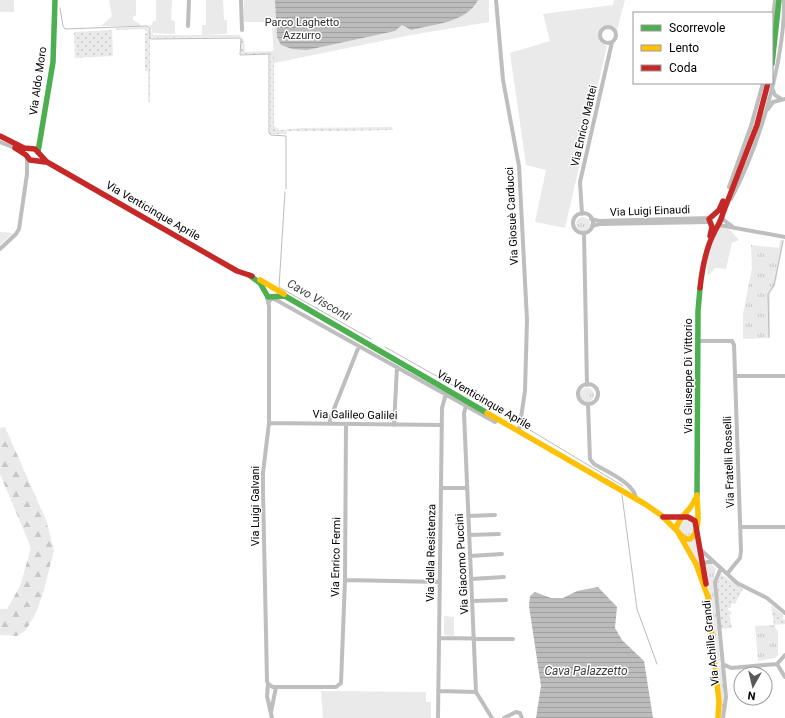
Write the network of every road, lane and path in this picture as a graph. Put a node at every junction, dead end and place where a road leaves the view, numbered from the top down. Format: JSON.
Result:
{"nodes":[{"id":1,"x":55,"y":0,"type":"edge"},
{"id":2,"x":189,"y":0,"type":"edge"},
{"id":3,"x":241,"y":0,"type":"edge"},
{"id":4,"x":496,"y":0,"type":"edge"},
{"id":5,"x":777,"y":0,"type":"edge"},
{"id":6,"x":784,"y":0,"type":"edge"},
{"id":7,"x":773,"y":22,"type":"edge"},
{"id":8,"x":188,"y":26,"type":"dead end"},
{"id":9,"x":242,"y":30,"type":"dead end"},
{"id":10,"x":612,"y":42,"type":"dead end"},
{"id":11,"x":773,"y":56,"type":"edge"},
{"id":12,"x":773,"y":72,"type":"edge"},
{"id":13,"x":763,"y":84,"type":"edge"},
{"id":14,"x":770,"y":85,"type":"edge"},
{"id":15,"x":784,"y":99,"type":"edge"},
{"id":16,"x":764,"y":118,"type":"junction"},
{"id":17,"x":1,"y":139,"type":"edge"},
{"id":18,"x":38,"y":140,"type":"junction"},
{"id":19,"x":28,"y":153,"type":"junction"},
{"id":20,"x":36,"y":157,"type":"junction"},
{"id":21,"x":740,"y":166,"type":"junction"},
{"id":22,"x":27,"y":174,"type":"junction"},
{"id":23,"x":729,"y":187,"type":"junction"},
{"id":24,"x":725,"y":208,"type":"junction"},
{"id":25,"x":582,"y":214,"type":"junction"},
{"id":26,"x":721,"y":218,"type":"junction"},
{"id":27,"x":591,"y":219,"type":"junction"},
{"id":28,"x":713,"y":222,"type":"junction"},
{"id":29,"x":592,"y":226,"type":"junction"},
{"id":30,"x":737,"y":229,"type":"junction"},
{"id":31,"x":584,"y":233,"type":"junction"},
{"id":32,"x":785,"y":237,"type":"edge"},
{"id":33,"x":0,"y":249,"type":"edge"},
{"id":34,"x":249,"y":275,"type":"junction"},
{"id":35,"x":273,"y":287,"type":"junction"},
{"id":36,"x":263,"y":288,"type":"junction"},
{"id":37,"x":271,"y":297,"type":"junction"},
{"id":38,"x":294,"y":302,"type":"junction"},
{"id":39,"x":698,"y":341,"type":"junction"},
{"id":40,"x":359,"y":346,"type":"junction"},
{"id":41,"x":397,"y":367,"type":"junction"},
{"id":42,"x":736,"y":376,"type":"junction"},
{"id":43,"x":785,"y":376,"type":"edge"},
{"id":44,"x":587,"y":385,"type":"junction"},
{"id":45,"x":446,"y":392,"type":"junction"},
{"id":46,"x":452,"y":399,"type":"junction"},
{"id":47,"x":467,"y":404,"type":"junction"},
{"id":48,"x":588,"y":404,"type":"junction"},
{"id":49,"x":442,"y":408,"type":"junction"},
{"id":50,"x":269,"y":423,"type":"junction"},
{"id":51,"x":330,"y":424,"type":"junction"},
{"id":52,"x":346,"y":424,"type":"junction"},
{"id":53,"x":394,"y":425,"type":"junction"},
{"id":54,"x":442,"y":425,"type":"junction"},
{"id":55,"x":519,"y":431,"type":"junction"},
{"id":56,"x":441,"y":488,"type":"junction"},
{"id":57,"x":467,"y":488,"type":"junction"},
{"id":58,"x":636,"y":498,"type":"junction"},
{"id":59,"x":496,"y":515,"type":"dead end"},
{"id":60,"x":468,"y":516,"type":"junction"},
{"id":61,"x":663,"y":516,"type":"junction"},
{"id":62,"x":682,"y":518,"type":"junction"},
{"id":63,"x":741,"y":527,"type":"junction"},
{"id":64,"x":785,"y":527,"type":"edge"},
{"id":65,"x":697,"y":528,"type":"junction"},
{"id":66,"x":499,"y":534,"type":"dead end"},
{"id":67,"x":678,"y":534,"type":"junction"},
{"id":68,"x":469,"y":535,"type":"junction"},
{"id":69,"x":701,"y":550,"type":"junction"},
{"id":70,"x":502,"y":554,"type":"dead end"},
{"id":71,"x":470,"y":556,"type":"junction"},
{"id":72,"x":713,"y":562,"type":"junction"},
{"id":73,"x":696,"y":564,"type":"junction"},
{"id":74,"x":704,"y":564,"type":"junction"},
{"id":75,"x":721,"y":568,"type":"junction"},
{"id":76,"x":727,"y":574,"type":"junction"},
{"id":77,"x":504,"y":577,"type":"dead end"},
{"id":78,"x":471,"y":579,"type":"junction"},
{"id":79,"x":344,"y":580,"type":"junction"},
{"id":80,"x":440,"y":582,"type":"junction"},
{"id":81,"x":506,"y":600,"type":"dead end"},
{"id":82,"x":709,"y":600,"type":"junction"},
{"id":83,"x":472,"y":601,"type":"junction"},
{"id":84,"x":785,"y":613,"type":"edge"},
{"id":85,"x":439,"y":638,"type":"junction"},
{"id":86,"x":474,"y":638,"type":"junction"},
{"id":87,"x":513,"y":639,"type":"dead end"},
{"id":88,"x":785,"y":655,"type":"edge"},
{"id":89,"x":715,"y":663,"type":"junction"},
{"id":90,"x":723,"y":663,"type":"junction"},
{"id":91,"x":777,"y":664,"type":"junction"},
{"id":92,"x":731,"y":668,"type":"junction"},
{"id":93,"x":724,"y":674,"type":"junction"},
{"id":94,"x":785,"y":677,"type":"edge"},
{"id":95,"x":270,"y":685,"type":"junction"},
{"id":96,"x":276,"y":687,"type":"junction"},
{"id":97,"x":267,"y":691,"type":"junction"},
{"id":98,"x":438,"y":691,"type":"junction"},
{"id":99,"x":476,"y":692,"type":"junction"},
{"id":100,"x":274,"y":693,"type":"junction"},
{"id":101,"x":271,"y":716,"type":"edge"},
{"id":102,"x":438,"y":718,"type":"edge"},
{"id":103,"x":492,"y":718,"type":"edge"},
{"id":104,"x":504,"y":718,"type":"edge"},
{"id":105,"x":522,"y":718,"type":"edge"},
{"id":106,"x":718,"y":718,"type":"edge"},
{"id":107,"x":723,"y":718,"type":"edge"}],
"edges":[{"from":1,"to":18,"type":"main road","name":"Via Aldo Moro"},
{"from":2,"to":8,"type":"street"},
{"from":3,"to":9,"type":"street"},
{"from":4,"to":55,"type":"street","name":"Via Giosuè Carducci"},
{"from":5,"to":7,"type":"street"},
{"from":5,"to":11,"type":"main road"},
{"from":6,"to":12,"type":"street","name":"Via Giuseppe Di Vittorio"},
{"from":10,"to":25,"type":"street","name":"Via Enrico Mattei"},
{"from":13,"to":23,"type":"street","name":"Via Giuseppe Di Vittorio"},
{"from":14,"to":15,"type":"street"},
{"from":14,"to":16,"type":"street","name":"Via Giuseppe Di Vittorio"},
{"from":14,"to":21,"type":"main road","name":"Via Giuseppe Di Vittorio"},
{"from":15,"to":16,"type":"street"},
{"from":16,"to":24,"type":"street","name":"Via Giuseppe Di Vittorio"},
{"from":17,"to":19,"type":"main road"},
{"from":17,"to":19,"type":"main road"},
{"from":18,"to":19,"type":"main road","name":"Via Aldo Moro"},
{"from":18,"to":20,"type":"main road","name":"Via Aldo Moro"},
{"from":19,"to":20,"type":"main road"},
{"from":19,"to":20,"type":"main road"},
{"from":19,"to":22,"type":"street"},
{"from":20,"to":22,"type":"street"},
{"from":20,"to":34,"type":"main road","name":"Via Venticinque Aprile"},
{"from":21,"to":23,"type":"main road","name":"Via Giuseppe Di Vittorio"},
{"from":21,"to":24,"type":"main road","name":"Via Giuseppe Di Vittorio"},
{"from":22,"to":33,"type":"street"},
{"from":23,"to":28,"type":"main road","name":"Via Giuseppe Di Vittorio"},
{"from":24,"to":26,"type":"main road","name":"Via Giuseppe Di Vittorio"},
{"from":25,"to":27,"type":"street"},
{"from":25,"to":31,"type":"street","name":"Via Enrico Mattei"},
{"from":26,"to":28,"type":"main road","name":"Via Giuseppe Di Vittorio"},
{"from":26,"to":28,"type":"main road"},
{"from":26,"to":30,"type":"street"},
{"from":27,"to":28,"type":"street","name":"Via Luigi Einaudi"},
{"from":27,"to":29,"type":"street"},
{"from":28,"to":29,"type":"street","name":"Via Luigi Einaudi"},
{"from":28,"to":30,"type":"street"},
{"from":28,"to":39,"type":"main road","name":"Via Giuseppe Di Vittorio"},
{"from":28,"to":62,"type":"main road","name":"Via Giuseppe Di Vittorio"},
{"from":29,"to":31,"type":"street"},
{"from":30,"to":32,"type":"street"},
{"from":31,"to":44,"type":"street"},
{"from":34,"to":35,"type":"main road","name":"Via Venticinque Aprile"},
{"from":34,"to":36,"type":"main road","name":"Via Venticinque Aprile"},
{"from":35,"to":36,"type":"main road"},
{"from":35,"to":37,"type":"main road"},
{"from":35,"to":38,"type":"main road","name":"Via Venticinque Aprile"},
{"from":36,"to":37,"type":"main road"},
{"from":37,"to":38,"type":"main road","name":"Via Venticinque Aprile"},
{"from":37,"to":40,"type":"street"},
{"from":37,"to":50,"type":"street","name":"Via Luigi Galvani"},
{"from":38,"to":45,"type":"main road","name":"Via Venticinque Aprile"},
{"from":39,"to":42,"type":"street","name":"Via Fratelli Rosselli"},
{"from":39,"to":65,"type":"main road","name":"Via Giuseppe Di Vittorio"},
{"from":40,"to":41,"type":"street"},
{"from":40,"to":51,"type":"street"},
{"from":41,"to":45,"type":"street"},
{"from":41,"to":53,"type":"street"},
{"from":42,"to":43,"type":"street"},
{"from":42,"to":63,"type":"street","name":"Via Fratelli Rosselli"},
{"from":44,"to":48,"type":"street"},
{"from":44,"to":48,"type":"street"},
{"from":45,"to":46,"type":"street"},
{"from":45,"to":47,"type":"main road","name":"Via Venticinque Aprile"},
{"from":45,"to":49,"type":"street","name":"Via della Resistenza"},
{"from":46,"to":47,"type":"street"},
{"from":46,"to":49,"type":"street"},
{"from":47,"to":55,"type":"main road","name":"Via Venticinque Aprile"},
{"from":47,"to":57,"type":"street","name":"Via Giacomo Puccini"},
{"from":48,"to":58,"type":"street"},
{"from":49,"to":54,"type":"street","name":"Via della Resistenza"},
{"from":50,"to":51,"type":"street","name":"Via Galileo Galilei"},
{"from":50,"to":95,"type":"street","name":"Via Luigi Galvani"},
{"from":51,"to":52,"type":"street","name":"Via Galileo Galilei"},
{"from":52,"to":53,"type":"street","name":"Via Galileo Galilei"},
{"from":52,"to":79,"type":"street","name":"Via Enrico Fermi"},
{"from":53,"to":54,"type":"street","name":"Via Galileo Galilei"},
{"from":54,"to":56,"type":"street","name":"Via della Resistenza"},
{"from":55,"to":58,"type":"main road","name":"Via Venticinque Aprile"},
{"from":56,"to":57,"type":"street"},
{"from":56,"to":80,"type":"street","name":"Via della Resistenza"},
{"from":57,"to":60,"type":"street","name":"Via Giacomo Puccini"},
{"from":58,"to":61,"type":"main road","name":"Via Venticinque Aprile"},
{"from":59,"to":60,"type":"street"},
{"from":60,"to":68,"type":"street","name":"Via Giacomo Puccini"},
{"from":61,"to":62,"type":"main road","name":"Via Venticinque Aprile"},
{"from":61,"to":67,"type":"main road","name":"Via Venticinque Aprile"},
{"from":62,"to":65,"type":"main road"},
{"from":62,"to":67,"type":"main road"},
{"from":63,"to":64,"type":"street"},
{"from":63,"to":76,"type":"street","name":"Via Fratelli Rosselli"},
{"from":65,"to":67,"type":"main road"},
{"from":65,"to":69,"type":"main road","name":"Via Achille Grandi"},
{"from":66,"to":68,"type":"street"},
{"from":67,"to":73,"type":"main road","name":"Via Achille Grandi"},
{"from":68,"to":71,"type":"street","name":"Via Giacomo Puccini"},
{"from":69,"to":72,"type":"street"},
{"from":69,"to":74,"type":"main road","name":"Via Achille Grandi"},
{"from":70,"to":71,"type":"street"},
{"from":71,"to":78,"type":"street","name":"Via Giacomo Puccini"},
{"from":72,"to":74,"type":"street"},
{"from":72,"to":75,"type":"street"},
{"from":73,"to":74,"type":"street"},
{"from":73,"to":82,"type":"main road","name":"Via Achille Grandi"},
{"from":74,"to":82,"type":"main road","name":"Via Achille Grandi"},
{"from":75,"to":76,"type":"street"},
{"from":75,"to":90,"type":"street","name":"Via Achille Grandi"},
{"from":76,"to":84,"type":"street"},
{"from":77,"to":78,"type":"street"},
{"from":78,"to":83,"type":"street","name":"Via Giacomo Puccini"},
{"from":79,"to":80,"type":"street"},
{"from":79,"to":96,"type":"street","name":"Via Enrico Fermi"},
{"from":80,"to":85,"type":"street","name":"Via della Resistenza"},
{"from":81,"to":83,"type":"street"},
{"from":82,"to":89,"type":"main road","name":"Via Achille Grandi"},
{"from":83,"to":86,"type":"street","name":"Via Giacomo Puccini"},
{"from":85,"to":86,"type":"street"},
{"from":85,"to":98,"type":"street","name":"Via della Resistenza"},
{"from":86,"to":87,"type":"street"},
{"from":86,"to":99,"type":"street","name":"Via Giacomo Puccini"},
{"from":88,"to":91,"type":"street"},
{"from":89,"to":90,"type":"street"},
{"from":89,"to":106,"type":"main road","name":"Via Achille Grandi"},
{"from":90,"to":92,"type":"street"},
{"from":90,"to":93,"type":"street","name":"Via Achille Grandi"},
{"from":91,"to":92,"type":"street"},
{"from":91,"to":94,"type":"street"},
{"from":92,"to":93,"type":"street"},
{"from":93,"to":107,"type":"street","name":"Via Achille Grandi"},
{"from":95,"to":96,"type":"street"},
{"from":95,"to":97,"type":"street","name":"Via Luigi Galvani"},
{"from":96,"to":100,"type":"street","name":"Via Luigi Galvani"},
{"from":97,"to":100,"type":"street"},
{"from":97,"to":101,"type":"street","name":"Via Luigi Galvani"},
{"from":98,"to":99,"type":"street"},
{"from":98,"to":102,"type":"street","name":"Via della Resistenza"},
{"from":99,"to":103,"type":"street","name":"Via Giacomo Puccini"},
{"from":100,"to":101,"type":"street","name":"Via Luigi Galvani"},
{"from":104,"to":105,"type":"street"}]}
